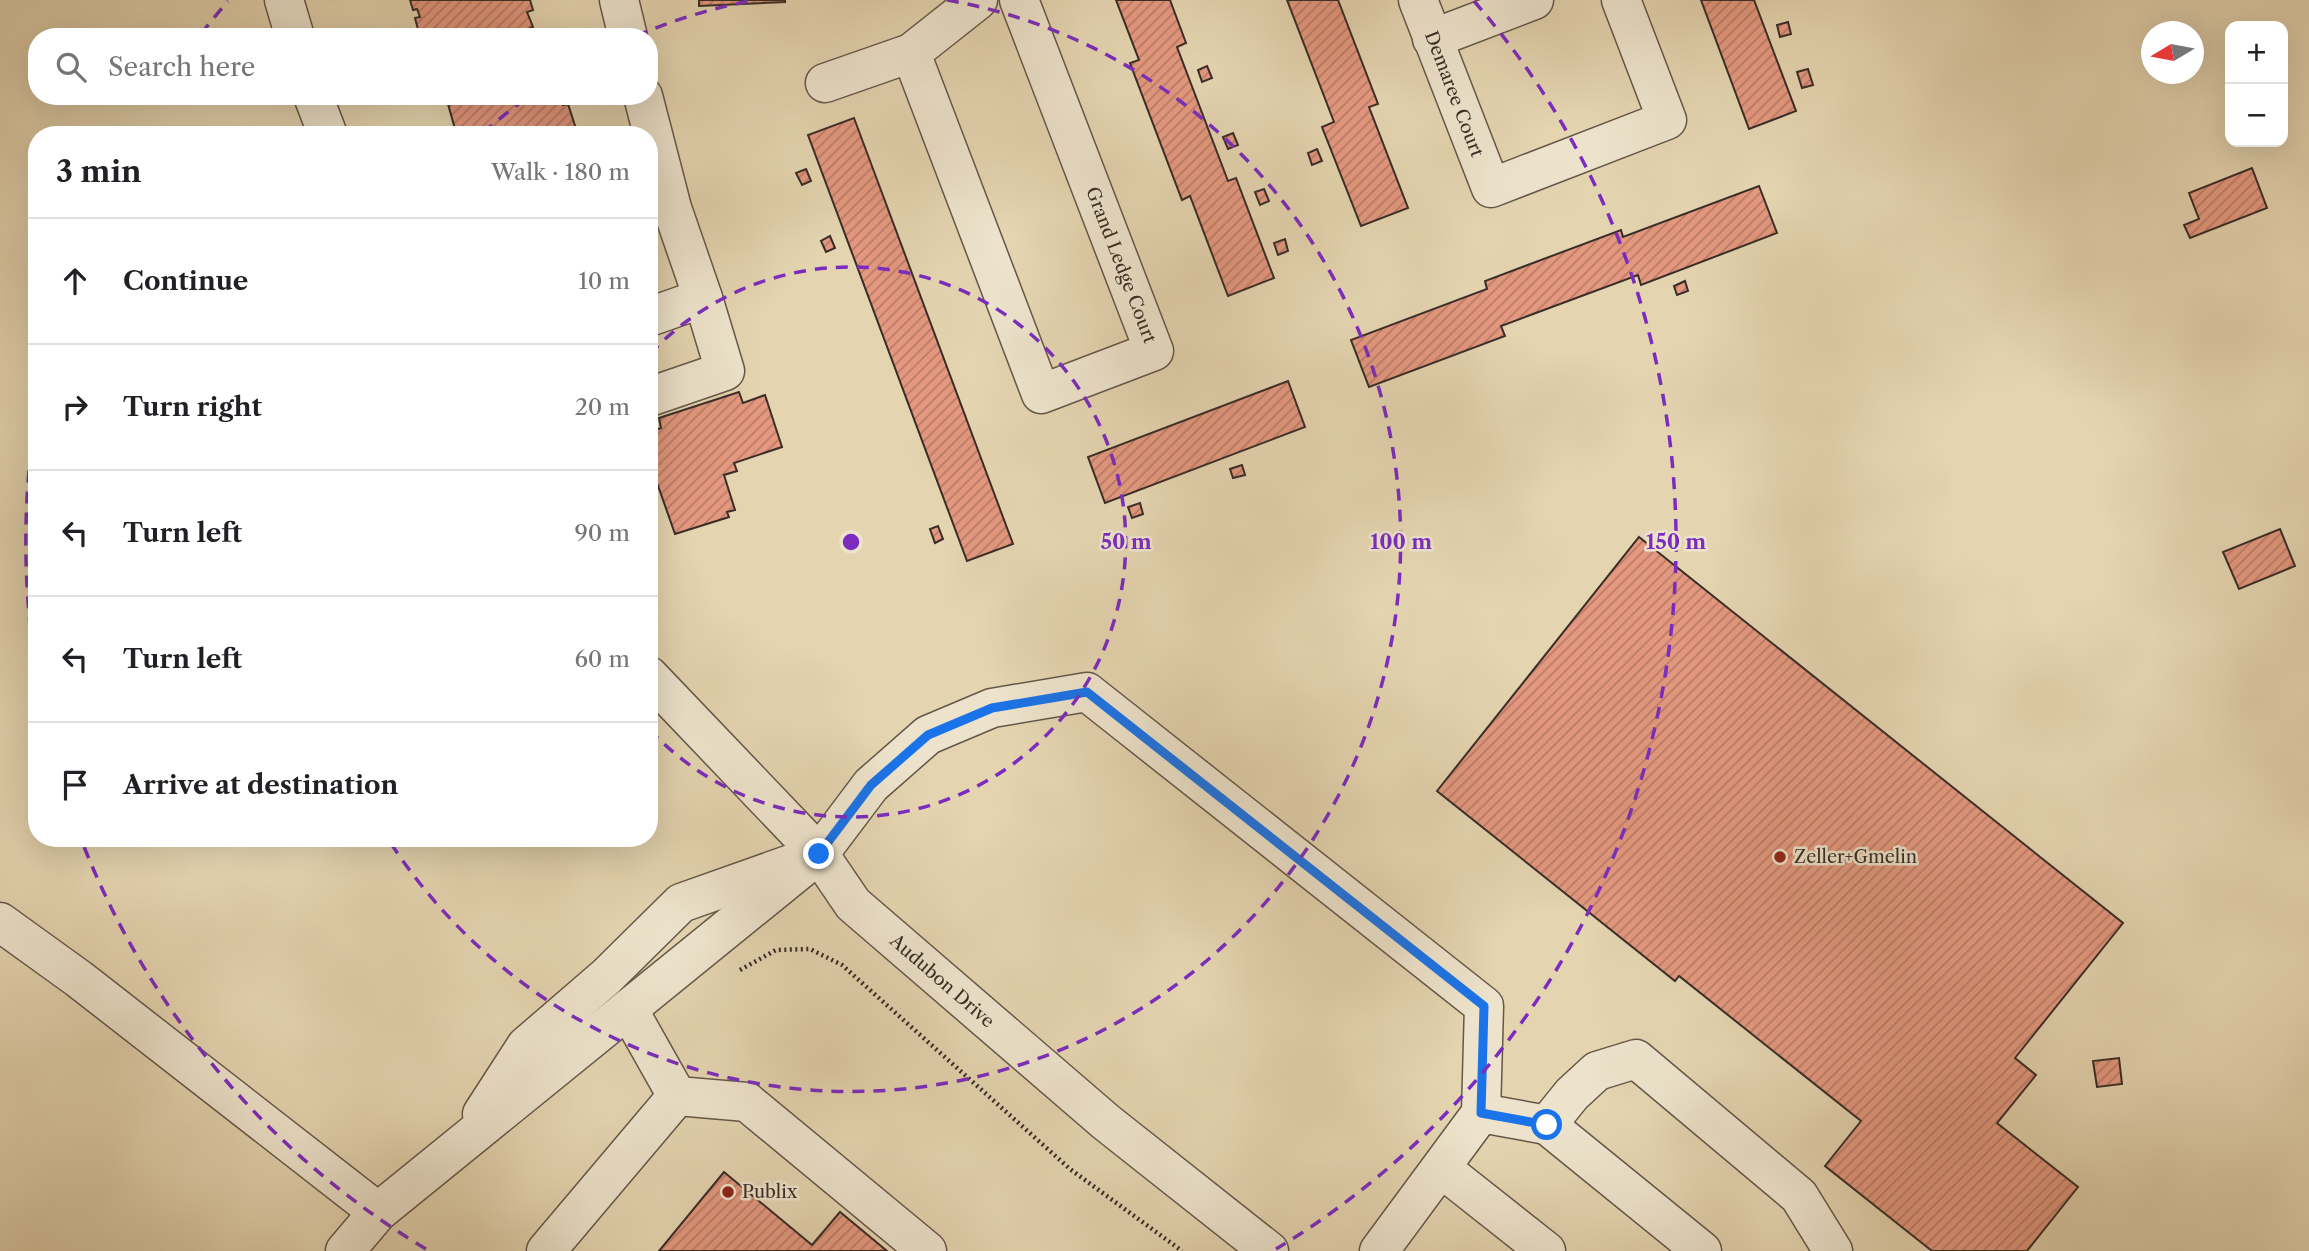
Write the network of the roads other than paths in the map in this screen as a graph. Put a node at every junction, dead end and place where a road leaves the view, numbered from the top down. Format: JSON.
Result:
{"nodes":[{"id":1,"x":284,"y":0,"type":"edge"},
{"id":2,"x":619,"y":0,"type":"edge"},
{"id":3,"x":978,"y":0,"type":"edge"},
{"id":4,"x":1020,"y":0,"type":"edge"},
{"id":5,"x":1418,"y":0,"type":"edge"},
{"id":6,"x":1534,"y":0,"type":"edge"},
{"id":7,"x":1621,"y":0,"type":"edge"},
{"id":8,"x":292,"y":28,"type":"edge"},
{"id":9,"x":626,"y":28,"type":"edge"},
{"id":10,"x":1432,"y":39,"type":"junction"},
{"id":11,"x":911,"y":53,"type":"junction"},
{"id":12,"x":825,"y":83,"type":"dead end"},
{"id":13,"x":316,"y":105,"type":"edge"},
{"id":14,"x":644,"y":105,"type":"edge"},
{"id":15,"x":325,"y":126,"type":"edge"},
{"id":16,"x":647,"y":126,"type":"edge"},
{"id":17,"x":658,"y":215,"type":"edge"},
{"id":18,"x":703,"y":298,"type":"junction"},
{"id":19,"x":658,"y":314,"type":"edge"},
{"id":20,"x":658,"y":394,"type":"edge"},
{"id":21,"x":658,"y":685,"type":"edge"},
{"id":22,"x":819,"y":854,"type":"junction"},
{"id":23,"x":0,"y":922,"type":"edge"},
{"id":24,"x":628,"y":1009,"type":"junction"},
{"id":25,"x":677,"y":1096,"type":"junction"},
{"id":26,"x":1481,"y":1113,"type":"junction"},
{"id":27,"x":1547,"y":1125,"type":"junction"},
{"id":28,"x":464,"y":1142,"type":"junction"},
{"id":29,"x":1441,"y":1168,"type":"junction"},
{"id":30,"x":378,"y":1212,"type":"junction"},
{"id":31,"x":1262,"y":1248,"type":"edge"},
{"id":32,"x":345,"y":1251,"type":"edge"},
{"id":33,"x":546,"y":1251,"type":"edge"},
{"id":34,"x":927,"y":1251,"type":"edge"},
{"id":35,"x":1379,"y":1251,"type":"edge"},
{"id":36,"x":1546,"y":1251,"type":"edge"},
{"id":37,"x":1702,"y":1251,"type":"edge"},
{"id":38,"x":1833,"y":1251,"type":"edge"}],
"edges":[{"from":1,"to":8,"type":"street"},
{"from":2,"to":9,"type":"street"},
{"from":3,"to":11,"type":"street"},
{"from":4,"to":11,"type":"street","name":"Grand Ledge Court"},
{"from":5,"to":10,"type":"street","name":"Demaree Court"},
{"from":6,"to":10,"type":"street"},
{"from":7,"to":10,"type":"street","name":"Demaree Court"},
{"from":11,"to":12,"type":"street"},
{"from":13,"to":15,"type":"street"},
{"from":14,"to":16,"type":"street"},
{"from":17,"to":18,"type":"street"},
{"from":18,"to":19,"type":"street"},
{"from":18,"to":20,"type":"street"},
{"from":21,"to":22,"type":"street","name":"Audubon Drive"},
{"from":22,"to":24,"type":"street"},
{"from":22,"to":26,"type":"street"},
{"from":22,"to":28,"type":"street"},
{"from":22,"to":31,"type":"street","name":"Audubon Drive"},
{"from":23,"to":30,"type":"street"},
{"from":24,"to":25,"type":"street"},
{"from":24,"to":28,"type":"street"},
{"from":25,"to":33,"type":"street"},
{"from":25,"to":34,"type":"street"},
{"from":26,"to":27,"type":"street"},
{"from":26,"to":29,"type":"street"},
{"from":27,"to":37,"type":"street"},
{"from":27,"to":38,"type":"street"},
{"from":28,"to":30,"type":"street"},
{"from":29,"to":35,"type":"street"},
{"from":29,"to":36,"type":"street"},
{"from":30,"to":32,"type":"street"}]}
